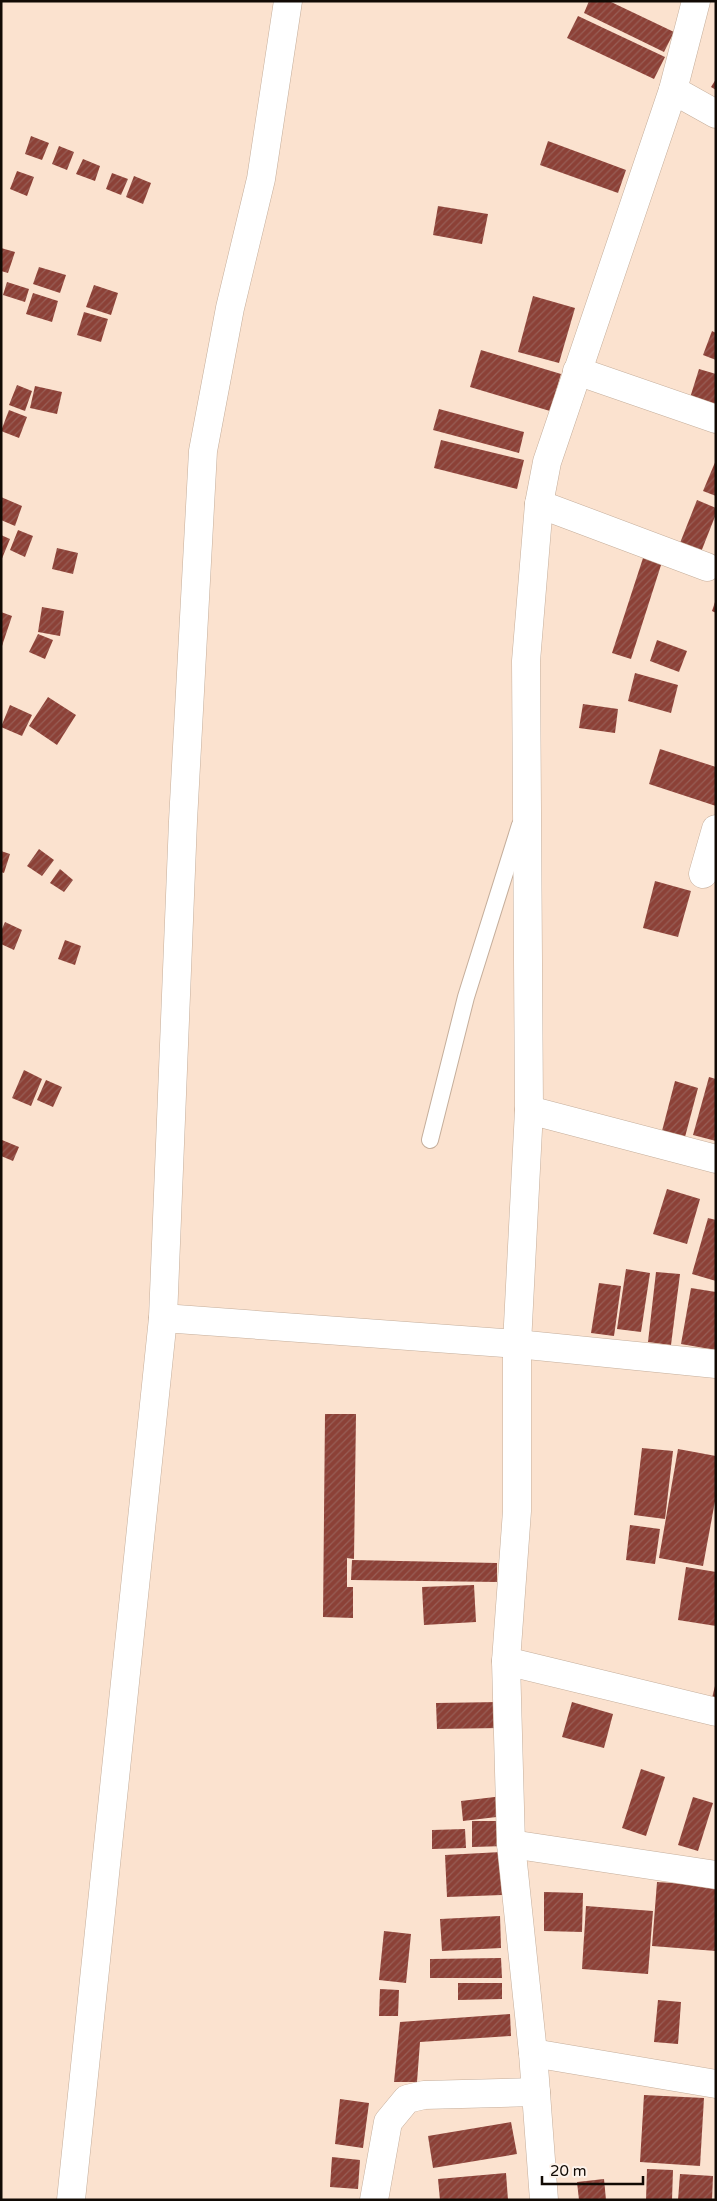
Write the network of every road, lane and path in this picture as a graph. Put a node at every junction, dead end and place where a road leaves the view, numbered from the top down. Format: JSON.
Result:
{"nodes":[{"id":1,"x":288,"y":1,"type":"edge"},
{"id":2,"x":696,"y":1,"type":"edge"},
{"id":3,"x":673,"y":90,"type":"junction"},
{"id":4,"x":716,"y":114,"type":"edge"},
{"id":5,"x":578,"y":371,"type":"junction"},
{"id":6,"x":716,"y":419,"type":"edge"},
{"id":7,"x":539,"y":504,"type":"junction"},
{"id":8,"x":707,"y":567,"type":"dead end"},
{"id":9,"x":526,"y":805,"type":"junction"},
{"id":10,"x":716,"y":829,"type":"edge"},
{"id":11,"x":703,"y":874,"type":"dead end"},
{"id":12,"x":529,"y":1110,"type":"junction"},
{"id":13,"x":430,"y":1140,"type":"dead end"},
{"id":14,"x":716,"y":1159,"type":"edge"},
{"id":15,"x":163,"y":1318,"type":"junction"},
{"id":16,"x":517,"y":1344,"type":"junction"},
{"id":17,"x":716,"y":1364,"type":"edge"},
{"id":18,"x":506,"y":1661,"type":"junction"},
{"id":19,"x":716,"y":1712,"type":"edge"},
{"id":20,"x":511,"y":1844,"type":"junction"},
{"id":21,"x":716,"y":1875,"type":"edge"},
{"id":22,"x":533,"y":2053,"type":"junction"},
{"id":23,"x":716,"y":2084,"type":"edge"},
{"id":24,"x":536,"y":2092,"type":"junction"},
{"id":25,"x":71,"y":2200,"type":"edge"},
{"id":26,"x":374,"y":2200,"type":"edge"},
{"id":27,"x":544,"y":2200,"type":"edge"}],
"edges":[{"from":1,"to":15,"type":"street"},
{"from":2,"to":3,"type":"street"},
{"from":3,"to":4,"type":"street"},
{"from":3,"to":5,"type":"street"},
{"from":5,"to":6,"type":"street"},
{"from":5,"to":7,"type":"street"},
{"from":7,"to":8,"type":"street"},
{"from":7,"to":9,"type":"street"},
{"from":9,"to":12,"type":"street"},
{"from":9,"to":13,"type":"lane"},
{"from":10,"to":11,"type":"street"},
{"from":12,"to":14,"type":"street"},
{"from":12,"to":16,"type":"street"},
{"from":15,"to":16,"type":"street"},
{"from":15,"to":25,"type":"street"},
{"from":16,"to":17,"type":"street"},
{"from":16,"to":18,"type":"street"},
{"from":18,"to":19,"type":"street"},
{"from":18,"to":20,"type":"street"},
{"from":20,"to":21,"type":"street"},
{"from":20,"to":22,"type":"street"},
{"from":22,"to":23,"type":"street"},
{"from":22,"to":24,"type":"street"},
{"from":24,"to":26,"type":"street"},
{"from":24,"to":27,"type":"street"}]}
